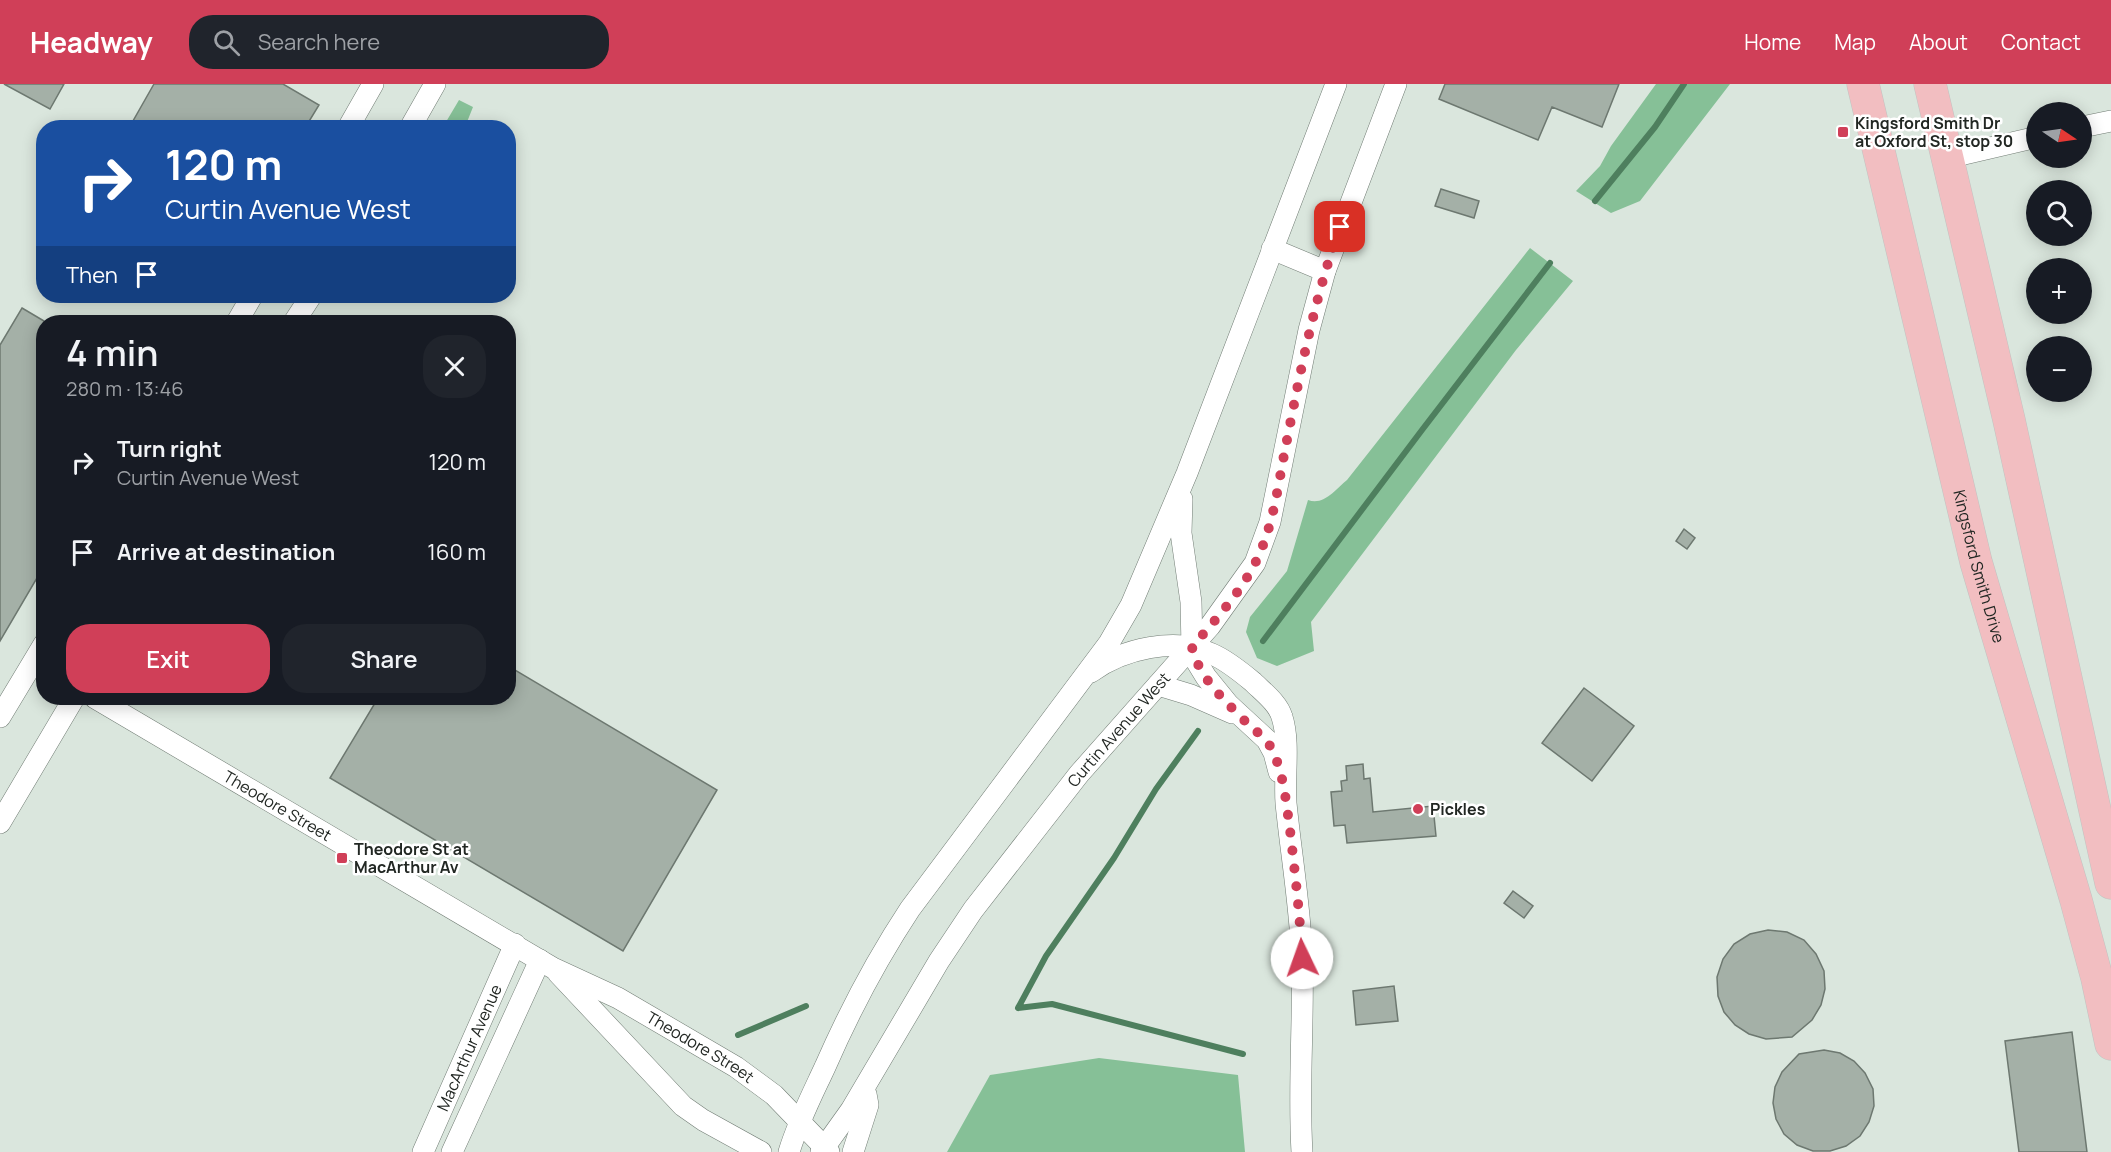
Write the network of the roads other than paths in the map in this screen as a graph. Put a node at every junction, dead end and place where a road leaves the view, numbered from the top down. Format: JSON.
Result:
{"nodes":[{"id":1,"x":373,"y":84,"type":"edge"},
{"id":2,"x":435,"y":84,"type":"edge"},
{"id":3,"x":1336,"y":84,"type":"edge"},
{"id":4,"x":1395,"y":84,"type":"edge"},
{"id":5,"x":1863,"y":84,"type":"edge"},
{"id":6,"x":1930,"y":84,"type":"edge"},
{"id":7,"x":353,"y":120,"type":"edge"},
{"id":8,"x":415,"y":120,"type":"edge"},
{"id":9,"x":2111,"y":121,"type":"edge"},
{"id":10,"x":2092,"y":125,"type":"edge"},
{"id":11,"x":2026,"y":140,"type":"edge"},
{"id":12,"x":1947,"y":158,"type":"junction"},
{"id":13,"x":1272,"y":249,"type":"junction"},
{"id":14,"x":1325,"y":271,"type":"junction"},
{"id":15,"x":1187,"y":473,"type":"junction"},
{"id":16,"x":1192,"y":647,"type":"junction"},
{"id":17,"x":36,"y":668,"type":"edge"},
{"id":18,"x":1079,"y":682,"type":"junction"},
{"id":19,"x":1158,"y":685,"type":"junction"},
{"id":20,"x":70,"y":705,"type":"edge"},
{"id":21,"x":107,"y":705,"type":"edge"},
{"id":22,"x":0,"y":717,"type":"edge"},
{"id":23,"x":1250,"y":725,"type":"junction"},
{"id":24,"x":1286,"y":802,"type":"junction"},
{"id":25,"x":1,"y":818,"type":"edge"},
{"id":26,"x":2104,"y":821,"type":"edge"},
{"id":27,"x":2111,"y":882,"type":"edge"},
{"id":28,"x":515,"y":944,"type":"junction"},
{"id":29,"x":547,"y":964,"type":"junction"},
{"id":30,"x":2111,"y":1044,"type":"edge"},
{"id":31,"x":865,"y":1087,"type":"junction"},
{"id":32,"x":800,"y":1120,"type":"junction"},
{"id":33,"x":754,"y":1150,"type":"edge"},
{"id":34,"x":825,"y":1150,"type":"edge"},
{"id":35,"x":423,"y":1152,"type":"edge"},
{"id":36,"x":452,"y":1152,"type":"edge"},
{"id":37,"x":789,"y":1152,"type":"edge"},
{"id":38,"x":853,"y":1152,"type":"edge"},
{"id":39,"x":1302,"y":1152,"type":"edge"}],
"edges":[{"from":1,"to":7,"type":"street"},
{"from":2,"to":8,"type":"street"},
{"from":3,"to":13,"type":"street"},
{"from":4,"to":14,"type":"street","name":"Curtin Avenue West"},
{"from":5,"to":30,"type":"highway","name":"Kingsford Smith Drive"},
{"from":6,"to":12,"type":"highway"},
{"from":9,"to":10,"type":"street"},
{"from":11,"to":12,"type":"street"},
{"from":12,"to":26,"type":"highway"},
{"from":13,"to":14,"type":"street"},
{"from":13,"to":15,"type":"street"},
{"from":14,"to":16,"type":"street","name":"Curtin Avenue West"},
{"from":15,"to":16,"type":"street"},
{"from":15,"to":18,"type":"street"},
{"from":16,"to":18,"type":"street"},
{"from":16,"to":19,"type":"street","name":"Curtin Avenue West"},
{"from":16,"to":23,"type":"street"},
{"from":16,"to":24,"type":"street"},
{"from":17,"to":22,"type":"street"},
{"from":18,"to":32,"type":"street"},
{"from":19,"to":23,"type":"street"},
{"from":19,"to":31,"type":"street","name":"Curtin Avenue West"},
{"from":20,"to":25,"type":"street"},
{"from":21,"to":28,"type":"street","name":"Theodore Street"},
{"from":23,"to":24,"type":"street"},
{"from":24,"to":39,"type":"street"},
{"from":26,"to":27,"type":"highway"},
{"from":28,"to":29,"type":"street","name":"Theodore Street"},
{"from":28,"to":35,"type":"street","name":"MacArthur Avenue"},
{"from":29,"to":32,"type":"street","name":"Theodore Street"},
{"from":29,"to":33,"type":"street","name":"Theodore Street"},
{"from":29,"to":36,"type":"street","name":"MacArthur Avenue"},
{"from":31,"to":34,"type":"street","name":"Curtin Avenue West"},
{"from":31,"to":38,"type":"street"},
{"from":32,"to":34,"type":"street","name":"Theodore Street"},
{"from":32,"to":37,"type":"street"}]}
